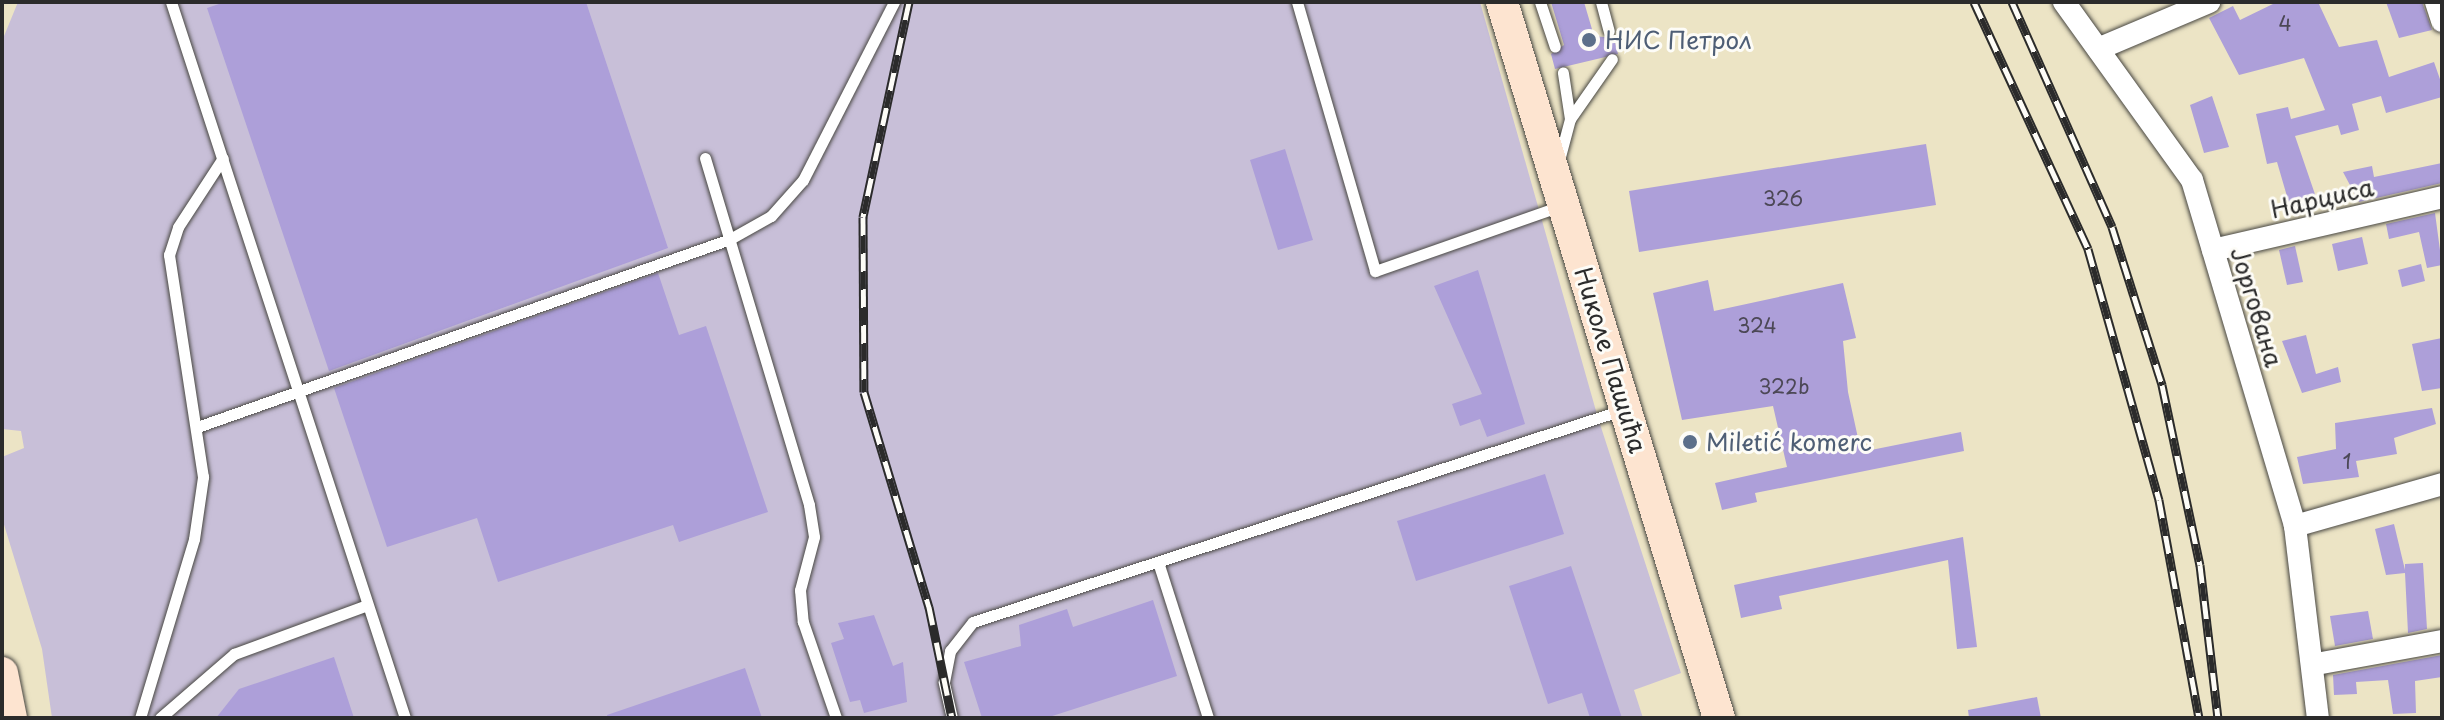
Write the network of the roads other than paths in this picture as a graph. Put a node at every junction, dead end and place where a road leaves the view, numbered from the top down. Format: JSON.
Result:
{"nodes":[{"id":1,"x":171,"y":2,"type":"edge"},
{"id":2,"x":894,"y":2,"type":"edge"},
{"id":3,"x":1297,"y":2,"type":"edge"},
{"id":4,"x":1502,"y":2,"type":"edge"},
{"id":5,"x":1540,"y":2,"type":"edge"},
{"id":6,"x":1601,"y":2,"type":"edge"},
{"id":7,"x":2064,"y":2,"type":"edge"},
{"id":8,"x":2209,"y":2,"type":"edge"},
{"id":9,"x":2436,"y":2,"type":"edge"},
{"id":10,"x":2442,"y":21,"type":"edge"},
{"id":11,"x":1609,"y":31,"type":"dead end"},
{"id":12,"x":1555,"y":47,"type":"dead end"},
{"id":13,"x":2098,"y":49,"type":"junction"},
{"id":14,"x":1612,"y":59,"type":"dead end"},
{"id":15,"x":1563,"y":73,"type":"dead end"},
{"id":16,"x":1570,"y":119,"type":"junction"},
{"id":17,"x":223,"y":158,"type":"junction"},
{"id":18,"x":705,"y":158,"type":"dead end"},
{"id":19,"x":1553,"y":171,"type":"junction"},
{"id":20,"x":2442,"y":197,"type":"edge"},
{"id":21,"x":1564,"y":205,"type":"junction"},
{"id":22,"x":730,"y":239,"type":"junction"},
{"id":23,"x":2213,"y":250,"type":"junction"},
{"id":24,"x":302,"y":390,"type":"junction"},
{"id":25,"x":1625,"y":409,"type":"junction"},
{"id":26,"x":200,"y":426,"type":"junction"},
{"id":27,"x":2442,"y":484,"type":"edge"},
{"id":28,"x":2295,"y":526,"type":"junction"},
{"id":29,"x":1158,"y":562,"type":"junction"},
{"id":30,"x":367,"y":605,"type":"junction"},
{"id":31,"x":2442,"y":641,"type":"edge"},
{"id":32,"x":2316,"y":664,"type":"junction"},
{"id":33,"x":2,"y":673,"type":"edge"},
{"id":34,"x":11,"y":718,"type":"edge"},
{"id":35,"x":140,"y":718,"type":"edge"},
{"id":36,"x":160,"y":718,"type":"edge"},
{"id":37,"x":405,"y":718,"type":"edge"},
{"id":38,"x":836,"y":718,"type":"edge"},
{"id":39,"x":952,"y":718,"type":"edge"},
{"id":40,"x":1208,"y":718,"type":"edge"},
{"id":41,"x":1719,"y":718,"type":"edge"},
{"id":42,"x":2318,"y":718,"type":"edge"}],
"edges":[{"from":1,"to":17,"type":"lane"},
{"from":2,"to":22,"type":"lane"},
{"from":3,"to":21,"type":"lane"},
{"from":4,"to":19,"type":"main road","name":"Николе Пашића"},
{"from":5,"to":12,"type":"lane"},
{"from":6,"to":11,"type":"lane"},
{"from":7,"to":13,"type":"street","name":"Јоргована"},
{"from":8,"to":13,"type":"street"},
{"from":9,"to":10,"type":"street"},
{"from":13,"to":23,"type":"street","name":"Јоргована"},
{"from":14,"to":16,"type":"lane"},
{"from":15,"to":16,"type":"lane"},
{"from":16,"to":19,"type":"lane"},
{"from":17,"to":24,"type":"lane"},
{"from":17,"to":26,"type":"lane"},
{"from":18,"to":22,"type":"lane"},
{"from":19,"to":21,"type":"main road","name":"Николе Пашића"},
{"from":20,"to":23,"type":"street","name":"Нарциса"},
{"from":21,"to":25,"type":"main road","name":"Николе Пашића"},
{"from":22,"to":24,"type":"lane"},
{"from":22,"to":38,"type":"lane"},
{"from":23,"to":28,"type":"street","name":"Јоргована"},
{"from":24,"to":26,"type":"lane"},
{"from":24,"to":30,"type":"lane"},
{"from":25,"to":29,"type":"lane"},
{"from":25,"to":41,"type":"main road","name":"Николе Пашића"},
{"from":26,"to":35,"type":"lane"},
{"from":27,"to":28,"type":"street"},
{"from":28,"to":32,"type":"street","name":"Јоргована"},
{"from":29,"to":39,"type":"lane"},
{"from":29,"to":40,"type":"lane"},
{"from":30,"to":36,"type":"lane"},
{"from":30,"to":37,"type":"lane"},
{"from":31,"to":32,"type":"street"},
{"from":32,"to":42,"type":"street","name":"Јоргована"},
{"from":33,"to":34,"type":"main road"}]}
